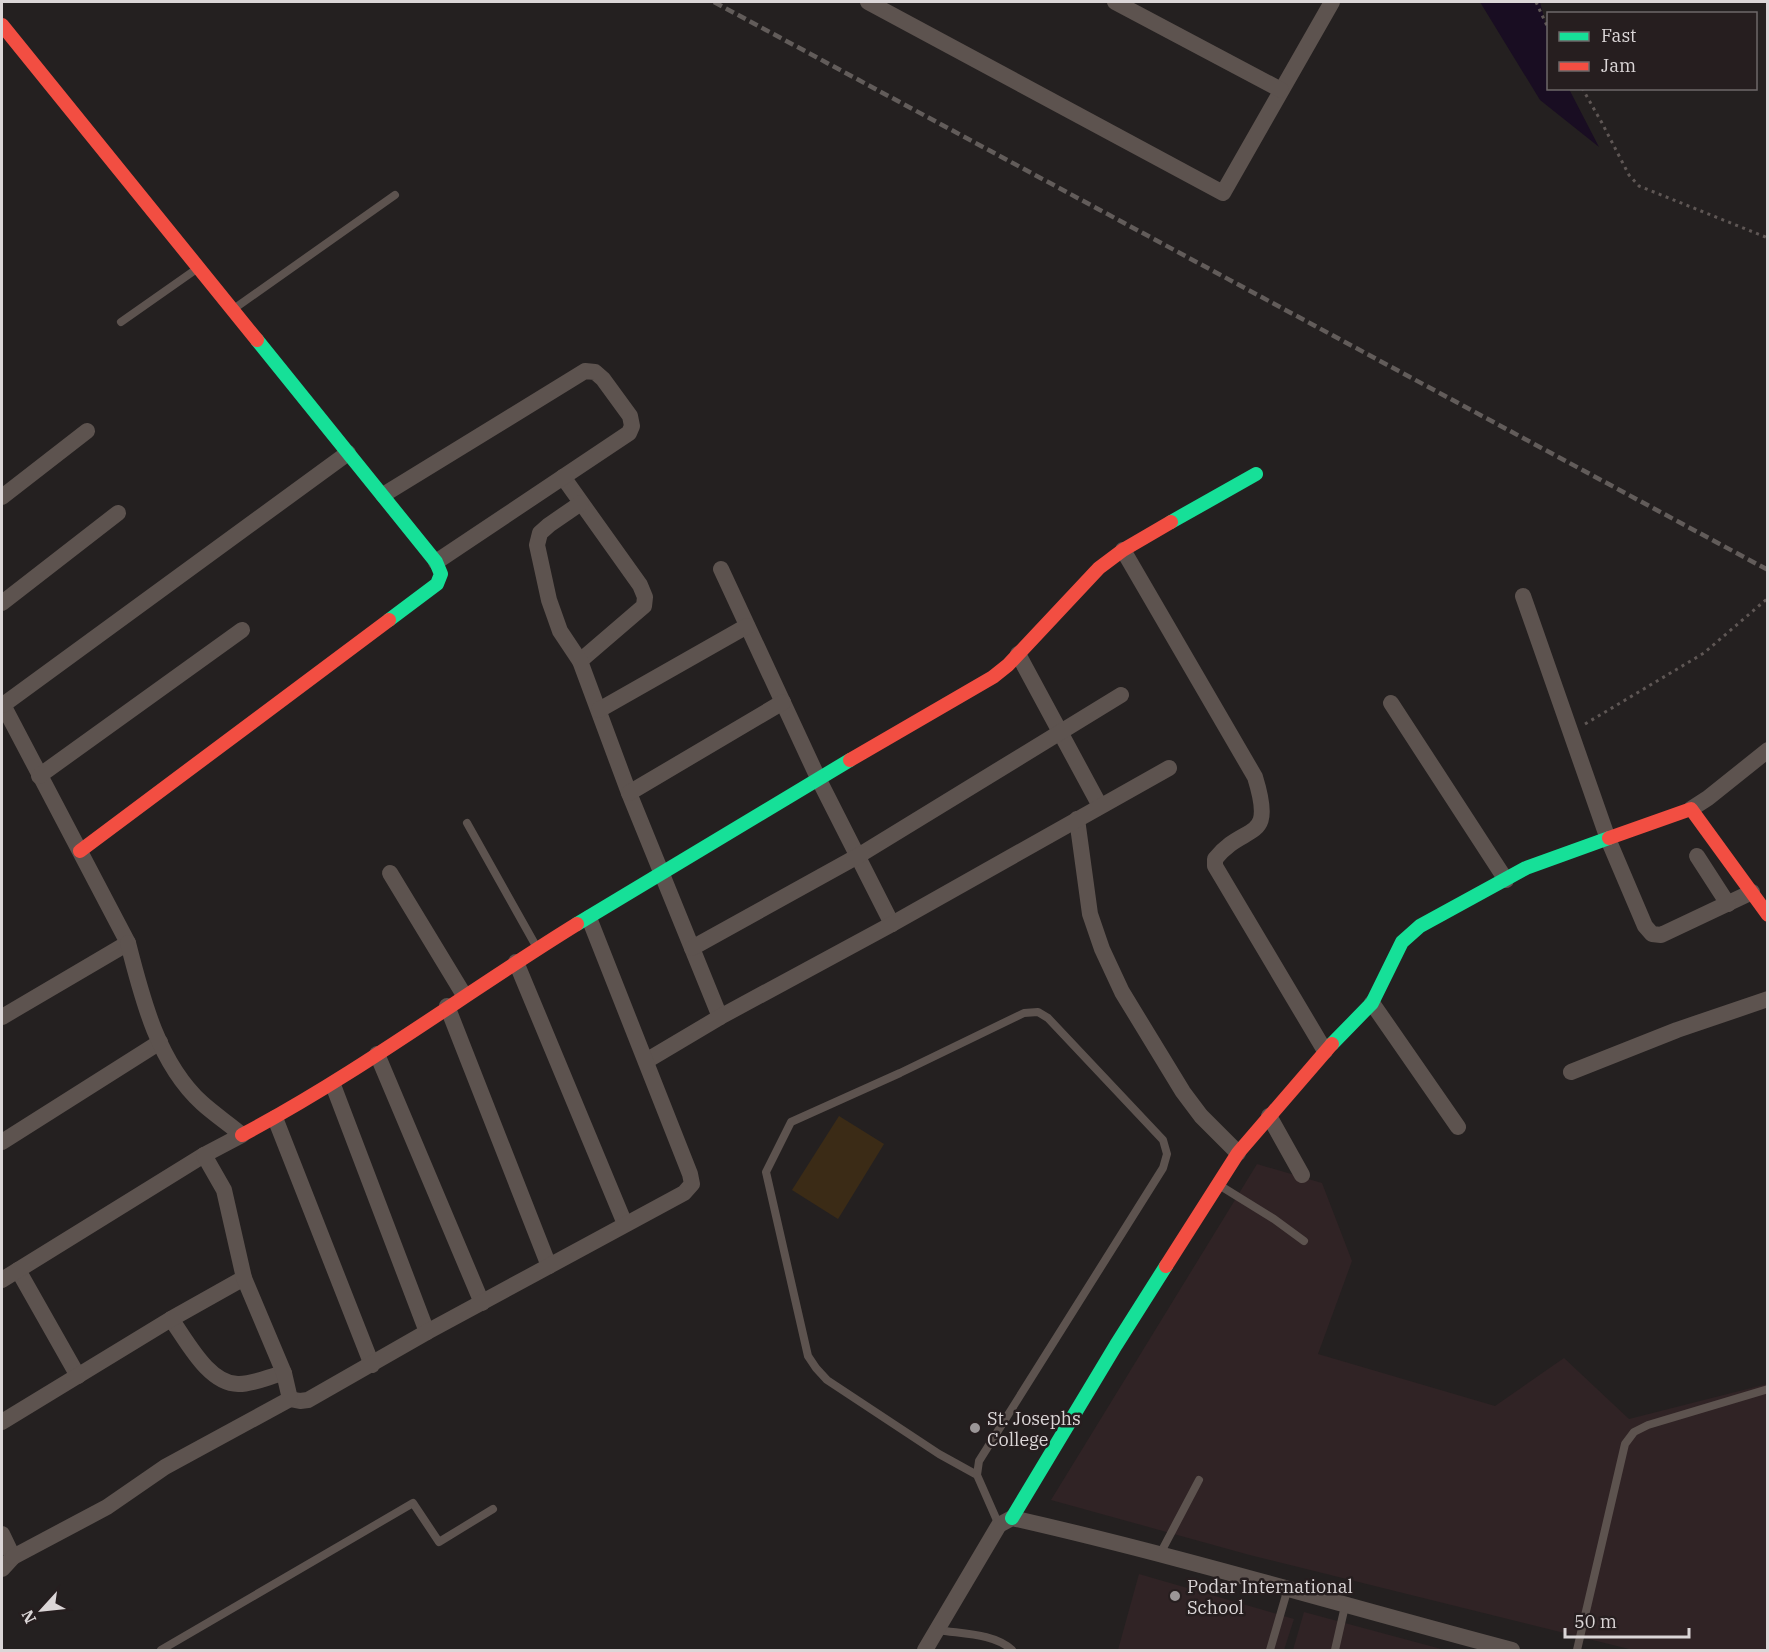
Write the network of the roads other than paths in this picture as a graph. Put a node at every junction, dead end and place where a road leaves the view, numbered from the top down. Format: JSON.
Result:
{"nodes":[{"id":1,"x":868,"y":2,"type":"edge"},
{"id":2,"x":1115,"y":2,"type":"edge"},
{"id":3,"x":1330,"y":2,"type":"edge"},
{"id":4,"x":2,"y":25,"type":"edge"},
{"id":5,"x":1281,"y":90,"type":"junction"},
{"id":6,"x":395,"y":195,"type":"dead end"},
{"id":7,"x":199,"y":268,"type":"junction"},
{"id":8,"x":232,"y":310,"type":"junction"},
{"id":9,"x":121,"y":322,"type":"dead end"},
{"id":10,"x":87,"y":431,"type":"dead end"},
{"id":11,"x":348,"y":453,"type":"junction"},
{"id":12,"x":1256,"y":474,"type":"dead end"},
{"id":13,"x":563,"y":477,"type":"junction"},
{"id":14,"x":383,"y":495,"type":"junction"},
{"id":15,"x":2,"y":497,"type":"edge"},
{"id":16,"x":581,"y":503,"type":"junction"},
{"id":17,"x":118,"y":513,"type":"dead end"},
{"id":18,"x":1123,"y":550,"type":"junction"},
{"id":19,"x":436,"y":562,"type":"junction"},
{"id":20,"x":721,"y":569,"type":"dead end"},
{"id":21,"x":1523,"y":596,"type":"dead end"},
{"id":22,"x":2,"y":603,"type":"edge"},
{"id":23,"x":747,"y":626,"type":"junction"},
{"id":24,"x":242,"y":630,"type":"dead end"},
{"id":25,"x":1018,"y":654,"type":"junction"},
{"id":26,"x":580,"y":661,"type":"junction"},
{"id":27,"x":1121,"y":695,"type":"dead end"},
{"id":28,"x":783,"y":702,"type":"junction"},
{"id":29,"x":1391,"y":703,"type":"dead end"},
{"id":30,"x":2,"y":704,"type":"edge"},
{"id":31,"x":599,"y":710,"type":"junction"},
{"id":32,"x":1060,"y":731,"type":"junction"},
{"id":33,"x":1767,"y":750,"type":"edge"},
{"id":34,"x":1169,"y":768,"type":"dead end"},
{"id":35,"x":39,"y":776,"type":"junction"},
{"id":36,"x":818,"y":778,"type":"junction"},
{"id":37,"x":629,"y":793,"type":"junction"},
{"id":38,"x":1100,"y":807,"type":"junction"},
{"id":39,"x":1691,"y":809,"type":"junction"},
{"id":40,"x":1077,"y":819,"type":"junction"},
{"id":41,"x":467,"y":823,"type":"dead end"},
{"id":42,"x":1608,"y":839,"type":"junction"},
{"id":43,"x":80,"y":851,"type":"junction"},
{"id":44,"x":858,"y":856,"type":"junction"},
{"id":45,"x":1696,"y":856,"type":"dead end"},
{"id":46,"x":390,"y":873,"type":"dead end"},
{"id":47,"x":662,"y":874,"type":"junction"},
{"id":48,"x":1506,"y":880,"type":"junction"},
{"id":49,"x":1752,"y":892,"type":"junction"},
{"id":50,"x":1728,"y":903,"type":"junction"},
{"id":51,"x":1767,"y":915,"type":"edge"},
{"id":52,"x":590,"y":918,"type":"junction"},
{"id":53,"x":892,"y":924,"type":"junction"},
{"id":54,"x":128,"y":943,"type":"junction"},
{"id":55,"x":692,"y":948,"type":"junction"},
{"id":56,"x":538,"y":949,"type":"junction"},
{"id":57,"x":516,"y":962,"type":"junction"},
{"id":58,"x":464,"y":995,"type":"junction"},
{"id":59,"x":2,"y":998,"type":"edge"},
{"id":60,"x":1767,"y":999,"type":"edge"},
{"id":61,"x":1372,"y":1003,"type":"junction"},
{"id":62,"x":447,"y":1006,"type":"junction"},
{"id":63,"x":6,"y":1015,"type":"edge"},
{"id":64,"x":720,"y":1017,"type":"junction"},
{"id":65,"x":159,"y":1042,"type":"junction"},
{"id":66,"x":1325,"y":1051,"type":"junction"},
{"id":67,"x":377,"y":1054,"type":"junction"},
{"id":68,"x":646,"y":1061,"type":"junction"},
{"id":69,"x":1571,"y":1072,"type":"dead end"},
{"id":70,"x":333,"y":1084,"type":"junction"},
{"id":71,"x":1269,"y":1116,"type":"junction"},
{"id":72,"x":275,"y":1118,"type":"junction"},
{"id":73,"x":1458,"y":1127,"type":"dead end"},
{"id":74,"x":242,"y":1135,"type":"junction"},
{"id":75,"x":2,"y":1142,"type":"edge"},
{"id":76,"x":1238,"y":1153,"type":"junction"},
{"id":77,"x":204,"y":1155,"type":"junction"},
{"id":78,"x":1302,"y":1175,"type":"dead end"},
{"id":79,"x":1218,"y":1185,"type":"junction"},
{"id":80,"x":625,"y":1224,"type":"junction"},
{"id":81,"x":1304,"y":1241,"type":"dead end"},
{"id":82,"x":549,"y":1266,"type":"junction"},
{"id":83,"x":18,"y":1270,"type":"junction"},
{"id":84,"x":244,"y":1278,"type":"junction"},
{"id":85,"x":2,"y":1280,"type":"edge"},
{"id":86,"x":482,"y":1302,"type":"junction"},
{"id":87,"x":171,"y":1319,"type":"junction"},
{"id":88,"x":427,"y":1332,"type":"junction"},
{"id":89,"x":372,"y":1365,"type":"junction"},
{"id":90,"x":284,"y":1373,"type":"junction"},
{"id":91,"x":78,"y":1376,"type":"junction"},
{"id":92,"x":1767,"y":1389,"type":"edge"},
{"id":93,"x":290,"y":1399,"type":"junction"},
{"id":94,"x":2,"y":1422,"type":"edge"},
{"id":95,"x":978,"y":1475,"type":"junction"},
{"id":96,"x":1199,"y":1479,"type":"dead end"},
{"id":97,"x":493,"y":1509,"type":"dead end"},
{"id":98,"x":1005,"y":1522,"type":"junction"},
{"id":99,"x":2,"y":1534,"type":"edge"},
{"id":100,"x":1160,"y":1554,"type":"junction"},
{"id":101,"x":7,"y":1563,"type":"edge"},
{"id":102,"x":1288,"y":1588,"type":"junction"},
{"id":103,"x":1345,"y":1606,"type":"junction"},
{"id":104,"x":938,"y":1630,"type":"junction"},
{"id":105,"x":161,"y":1650,"type":"edge"},
{"id":106,"x":925,"y":1650,"type":"edge"},
{"id":107,"x":1012,"y":1650,"type":"edge"},
{"id":108,"x":1270,"y":1650,"type":"edge"},
{"id":109,"x":1335,"y":1650,"type":"edge"},
{"id":110,"x":1512,"y":1650,"type":"edge"},
{"id":111,"x":1578,"y":1650,"type":"edge"}],
"edges":[{"from":1,"to":5,"type":"street"},
{"from":2,"to":5,"type":"street"},
{"from":3,"to":5,"type":"street"},
{"from":4,"to":7,"type":"street"},
{"from":6,"to":8,"type":"lane"},
{"from":7,"to":8,"type":"street"},
{"from":7,"to":9,"type":"lane"},
{"from":8,"to":11,"type":"street"},
{"from":10,"to":15,"type":"street"},
{"from":11,"to":14,"type":"street"},
{"from":11,"to":30,"type":"street"},
{"from":12,"to":18,"type":"street"},
{"from":13,"to":14,"type":"street"},
{"from":13,"to":16,"type":"street"},
{"from":13,"to":19,"type":"street"},
{"from":14,"to":19,"type":"street"},
{"from":16,"to":26,"type":"street"},
{"from":16,"to":26,"type":"street"},
{"from":17,"to":22,"type":"street"},
{"from":18,"to":25,"type":"street"},
{"from":18,"to":66,"type":"street"},
{"from":19,"to":43,"type":"street"},
{"from":20,"to":23,"type":"street"},
{"from":21,"to":42,"type":"street"},
{"from":23,"to":28,"type":"street"},
{"from":23,"to":31,"type":"street"},
{"from":24,"to":35,"type":"street"},
{"from":25,"to":32,"type":"street"},
{"from":25,"to":36,"type":"street"},
{"from":26,"to":31,"type":"street"},
{"from":27,"to":32,"type":"street"},
{"from":28,"to":36,"type":"street"},
{"from":28,"to":37,"type":"street"},
{"from":29,"to":48,"type":"street"},
{"from":30,"to":35,"type":"street"},
{"from":31,"to":37,"type":"street"},
{"from":32,"to":38,"type":"street"},
{"from":32,"to":44,"type":"street"},
{"from":33,"to":39,"type":"street"},
{"from":34,"to":38,"type":"street"},
{"from":35,"to":43,"type":"street"},
{"from":36,"to":44,"type":"street"},
{"from":36,"to":47,"type":"street"},
{"from":37,"to":47,"type":"street"},
{"from":38,"to":40,"type":"street"},
{"from":39,"to":42,"type":"street"},
{"from":39,"to":49,"type":"street"},
{"from":40,"to":53,"type":"street"},
{"from":40,"to":76,"type":"street"},
{"from":41,"to":56,"type":"lane"},
{"from":42,"to":48,"type":"street"},
{"from":42,"to":50,"type":"street"},
{"from":43,"to":54,"type":"street"},
{"from":44,"to":53,"type":"street"},
{"from":44,"to":55,"type":"street"},
{"from":45,"to":50,"type":"street"},
{"from":46,"to":58,"type":"street"},
{"from":47,"to":52,"type":"street"},
{"from":47,"to":55,"type":"street"},
{"from":48,"to":61,"type":"street"},
{"from":49,"to":50,"type":"street"},
{"from":49,"to":51,"type":"street"},
{"from":52,"to":56,"type":"street"},
{"from":52,"to":68,"type":"street"},
{"from":53,"to":64,"type":"street"},
{"from":54,"to":63,"type":"street"},
{"from":54,"to":65,"type":"street"},
{"from":55,"to":64,"type":"street"},
{"from":56,"to":57,"type":"street"},
{"from":57,"to":58,"type":"street"},
{"from":57,"to":80,"type":"street"},
{"from":58,"to":62,"type":"street"},
{"from":59,"to":63,"type":"street"},
{"from":60,"to":69,"type":"street"},
{"from":61,"to":66,"type":"street"},
{"from":61,"to":73,"type":"street"},
{"from":62,"to":67,"type":"street"},
{"from":62,"to":82,"type":"street"},
{"from":64,"to":68,"type":"street"},
{"from":65,"to":74,"type":"street"},
{"from":65,"to":75,"type":"street"},
{"from":66,"to":71,"type":"street"},
{"from":67,"to":70,"type":"street"},
{"from":67,"to":86,"type":"street"},
{"from":68,"to":80,"type":"street"},
{"from":70,"to":72,"type":"street"},
{"from":70,"to":88,"type":"street"},
{"from":71,"to":76,"type":"street"},
{"from":71,"to":78,"type":"street"},
{"from":72,"to":74,"type":"street"},
{"from":72,"to":89,"type":"street"},
{"from":74,"to":77,"type":"street"},
{"from":76,"to":79,"type":"street"},
{"from":77,"to":83,"type":"street"},
{"from":77,"to":84,"type":"street"},
{"from":79,"to":81,"type":"lane"},
{"from":79,"to":98,"type":"street"},
{"from":80,"to":82,"type":"street"},
{"from":82,"to":86,"type":"street"},
{"from":83,"to":85,"type":"street"},
{"from":83,"to":91,"type":"street"},
{"from":84,"to":87,"type":"street"},
{"from":84,"to":90,"type":"street"},
{"from":86,"to":88,"type":"street"},
{"from":87,"to":90,"type":"street"},
{"from":87,"to":91,"type":"street"},
{"from":88,"to":89,"type":"street"},
{"from":89,"to":93,"type":"street"},
{"from":90,"to":93,"type":"street"},
{"from":91,"to":94,"type":"street"},
{"from":92,"to":111,"type":"lane"},
{"from":93,"to":101,"type":"street"},
{"from":95,"to":95,"type":"lane"},
{"from":95,"to":98,"type":"lane"},
{"from":96,"to":100,"type":"lane"},
{"from":97,"to":105,"type":"lane"},
{"from":98,"to":100,"type":"street"},
{"from":98,"to":104,"type":"street"},
{"from":99,"to":101,"type":"street"},
{"from":100,"to":102,"type":"street"},
{"from":102,"to":103,"type":"street"},
{"from":102,"to":108,"type":"lane"},
{"from":103,"to":109,"type":"lane"},
{"from":103,"to":110,"type":"street"},
{"from":104,"to":106,"type":"street"},
{"from":104,"to":107,"type":"lane"}]}
